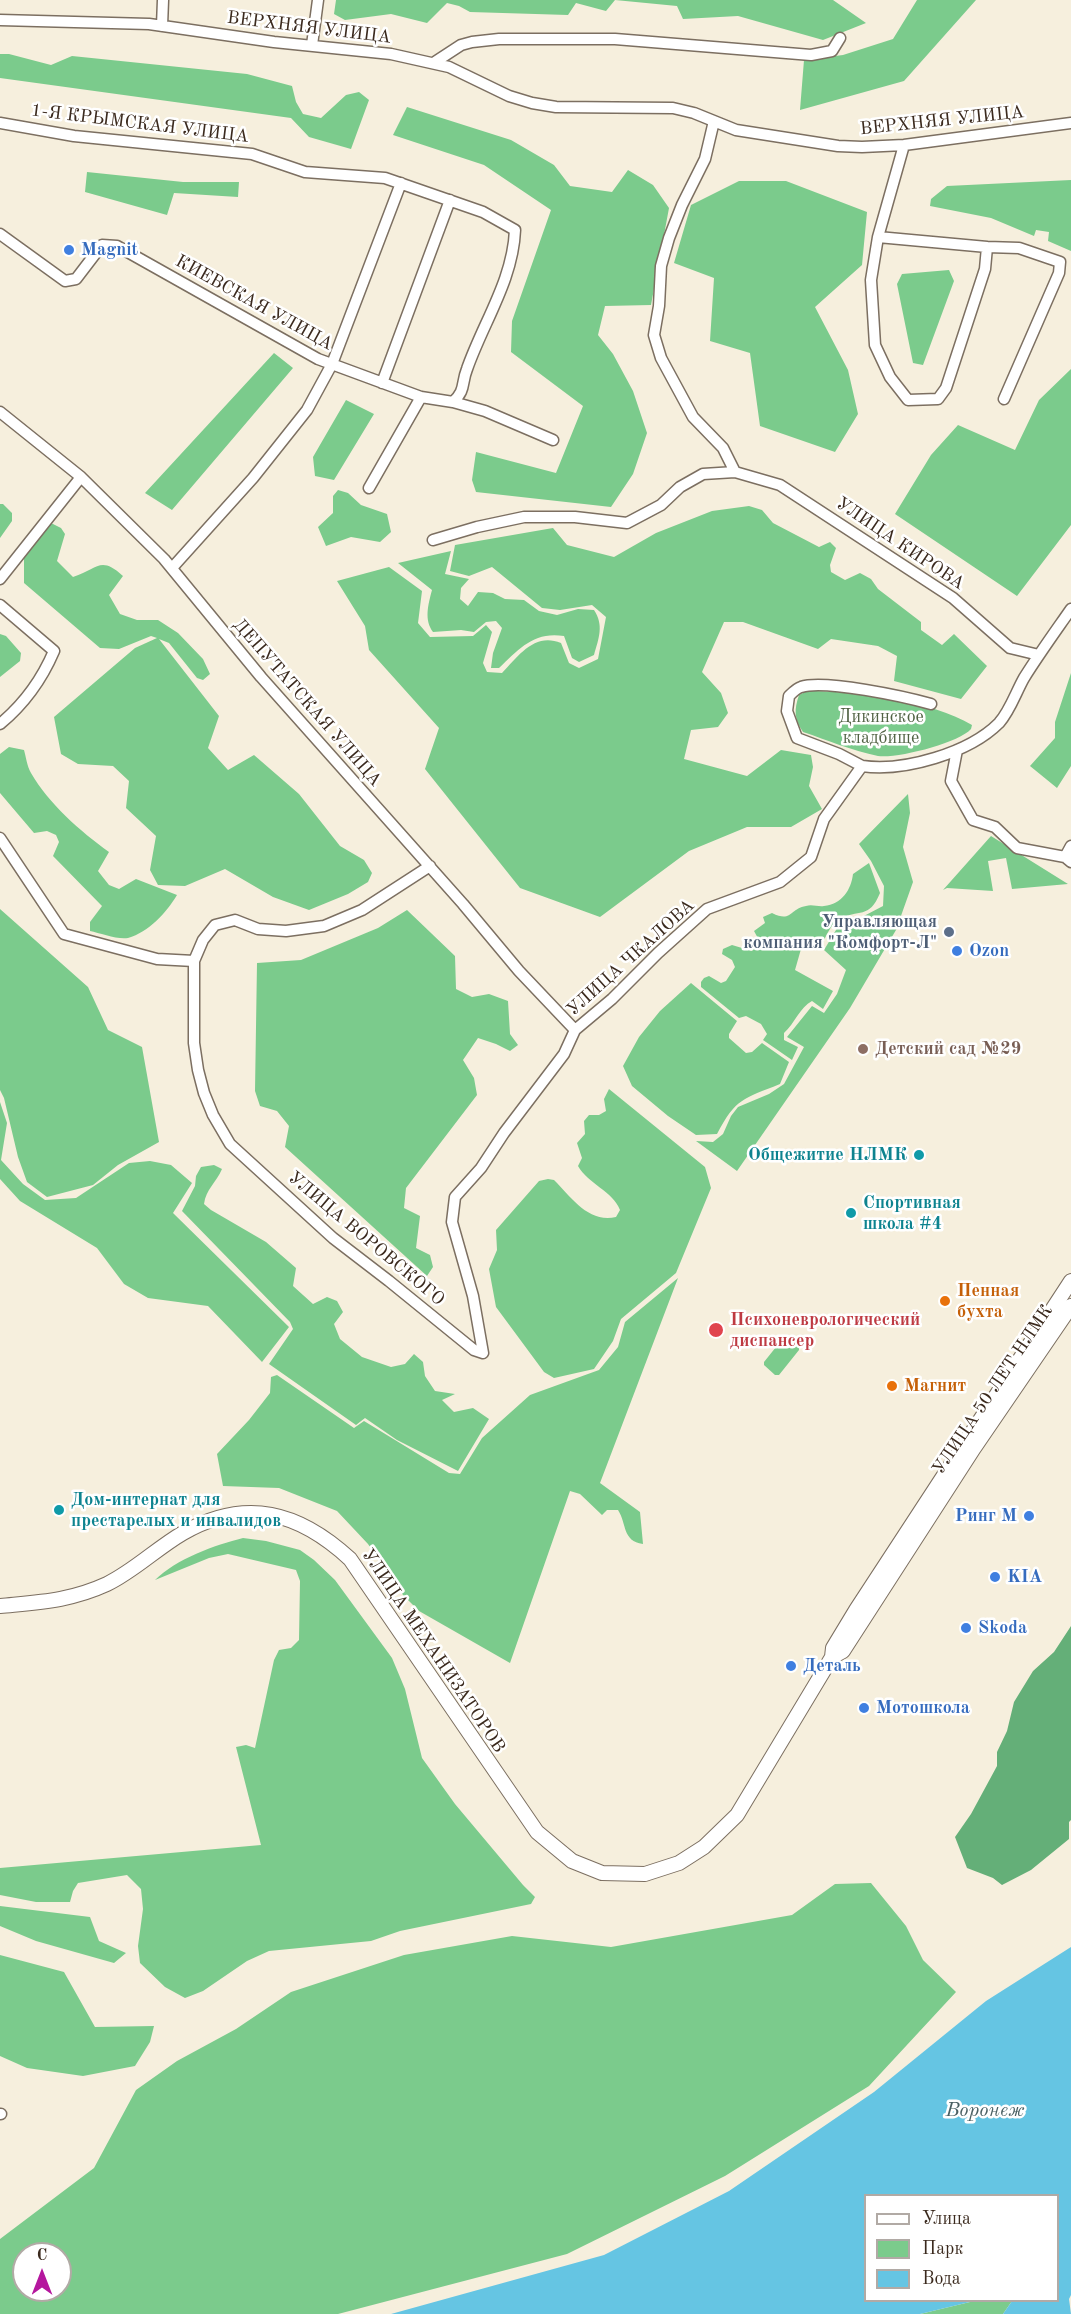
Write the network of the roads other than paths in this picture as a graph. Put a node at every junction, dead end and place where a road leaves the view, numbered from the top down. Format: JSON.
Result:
{"nodes":[{"id":1,"x":163,"y":0,"type":"edge"},
{"id":2,"x":318,"y":0,"type":"edge"},
{"id":3,"x":0,"y":20,"type":"edge"},
{"id":4,"x":162,"y":26,"type":"junction"},
{"id":5,"x":840,"y":38,"type":"dead end"},
{"id":6,"x":312,"y":45,"type":"junction"},
{"id":7,"x":435,"y":62,"type":"junction"},
{"id":8,"x":714,"y":121,"type":"junction"},
{"id":9,"x":0,"y":123,"type":"edge"},
{"id":10,"x":1071,"y":123,"type":"edge"},
{"id":11,"x":904,"y":145,"type":"junction"},
{"id":12,"x":401,"y":183,"type":"junction"},
{"id":13,"x":450,"y":200,"type":"junction"},
{"id":14,"x":0,"y":234,"type":"edge"},
{"id":15,"x":878,"y":237,"type":"junction"},
{"id":16,"x":987,"y":247,"type":"junction"},
{"id":17,"x":332,"y":364,"type":"junction"},
{"id":18,"x":382,"y":383,"type":"junction"},
{"id":19,"x":421,"y":397,"type":"junction"},
{"id":20,"x":1004,"y":399,"type":"dead end"},
{"id":21,"x":453,"y":402,"type":"junction"},
{"id":22,"x":0,"y":412,"type":"edge"},
{"id":23,"x":553,"y":440,"type":"dead end"},
{"id":24,"x":735,"y":472,"type":"junction"},
{"id":25,"x":81,"y":477,"type":"junction"},
{"id":26,"x":369,"y":488,"type":"dead end"},
{"id":27,"x":433,"y":540,"type":"dead end"},
{"id":28,"x":172,"y":568,"type":"junction"},
{"id":29,"x":0,"y":579,"type":"edge"},
{"id":30,"x":0,"y":605,"type":"edge"},
{"id":31,"x":1071,"y":609,"type":"edge"},
{"id":32,"x":1039,"y":655,"type":"junction"},
{"id":33,"x":931,"y":705,"type":"dead end"},
{"id":34,"x":0,"y":724,"type":"edge"},
{"id":35,"x":957,"y":750,"type":"junction"},
{"id":36,"x":862,"y":766,"type":"junction"},
{"id":37,"x":0,"y":838,"type":"edge"},
{"id":38,"x":1071,"y":846,"type":"edge"},
{"id":39,"x":1068,"y":859,"type":"edge"},
{"id":40,"x":430,"y":866,"type":"junction"},
{"id":41,"x":194,"y":961,"type":"junction"},
{"id":42,"x":575,"y":1030,"type":"junction"},
{"id":43,"x":1071,"y":1281,"type":"edge"},
{"id":44,"x":1071,"y":1306,"type":"edge"},
{"id":45,"x":483,"y":1353,"type":"joint"},
{"id":46,"x":942,"y":1489,"type":"junction"},
{"id":47,"x":0,"y":1606,"type":"edge"},
{"id":48,"x":645,"y":1874,"type":"joint"}],
"edges":[{"from":1,"to":4,"type":"street"},
{"from":2,"to":6,"type":"street"},
{"from":3,"to":4,"type":"street","name":"ВЕРХНЯЯ УЛИЦА"},
{"from":4,"to":6,"type":"street","name":"ВЕРХНЯЯ УЛИЦА"},
{"from":5,"to":7,"type":"street"},
{"from":6,"to":7,"type":"street","name":"ВЕРХНЯЯ УЛИЦА"},
{"from":7,"to":8,"type":"street","name":"ВЕРХНЯЯ УЛИЦА"},
{"from":8,"to":11,"type":"street","name":"ВЕРХНЯЯ УЛИЦА"},
{"from":8,"to":24,"type":"street"},
{"from":9,"to":12,"type":"street","name":"1-Я КРЫМСКАЯ УЛИЦА"},
{"from":10,"to":11,"type":"street","name":"ВЕРХНЯЯ УЛИЦА"},
{"from":11,"to":15,"type":"street"},
{"from":12,"to":13,"type":"street","name":"1-Я КРЫМСКАЯ УЛИЦА"},
{"from":12,"to":17,"type":"street"},
{"from":13,"to":18,"type":"street"},
{"from":13,"to":21,"type":"street","name":"1-Я КРЫМСКАЯ УЛИЦА"},
{"from":14,"to":17,"type":"street","name":"КИЕВСКАЯ УЛИЦА"},
{"from":15,"to":16,"type":"street"},
{"from":15,"to":16,"type":"street"},
{"from":16,"to":20,"type":"street"},
{"from":17,"to":18,"type":"street","name":"КИЕВСКАЯ УЛИЦА"},
{"from":17,"to":28,"type":"street"},
{"from":18,"to":19,"type":"street","name":"КИЕВСКАЯ УЛИЦА"},
{"from":19,"to":21,"type":"street","name":"КИЕВСКАЯ УЛИЦА"},
{"from":19,"to":26,"type":"street"},
{"from":21,"to":23,"type":"street","name":"КИЕВСКАЯ УЛИЦА"},
{"from":22,"to":25,"type":"street","name":"ДЕПУТАТСКАЯ УЛИЦА"},
{"from":24,"to":27,"type":"street","name":"УЛИЦА КИРОВА"},
{"from":24,"to":32,"type":"street","name":"УЛИЦА КИРОВА"},
{"from":25,"to":28,"type":"street","name":"ДЕПУТАТСКАЯ УЛИЦА"},
{"from":25,"to":29,"type":"street"},
{"from":28,"to":40,"type":"street","name":"ДЕПУТАТСКАЯ УЛИЦА"},
{"from":30,"to":34,"type":"street"},
{"from":31,"to":32,"type":"street"},
{"from":32,"to":35,"type":"street"},
{"from":33,"to":36,"type":"street"},
{"from":35,"to":36,"type":"street"},
{"from":35,"to":39,"type":"street"},
{"from":36,"to":42,"type":"street","name":"УЛИЦА ЧКАЛОВА"},
{"from":37,"to":41,"type":"street"},
{"from":38,"to":39,"type":"street"},
{"from":40,"to":41,"type":"street","name":"УЛИЦА ВОРОВСКОГО"},
{"from":40,"to":42,"type":"street","name":"ДЕПУТАТСКАЯ УЛИЦА"},
{"from":41,"to":45,"type":"street","name":"УЛИЦА ВОРОВСКОГО"},
{"from":42,"to":45,"type":"street","name":"УЛИЦА ЧКАЛОВА"},
{"from":43,"to":46,"type":"main road","name":"УЛИЦА 50 ЛЕТ НЛМК"},
{"from":44,"to":46,"type":"main road","name":"УЛИЦА 50 ЛЕТ НЛМК"},
{"from":46,"to":48,"type":"main road","name":"УЛИЦА 50 ЛЕТ НЛМК"},
{"from":47,"to":48,"type":"main road","name":"УЛИЦА МЕХАНИЗАТОРОВ"}]}
